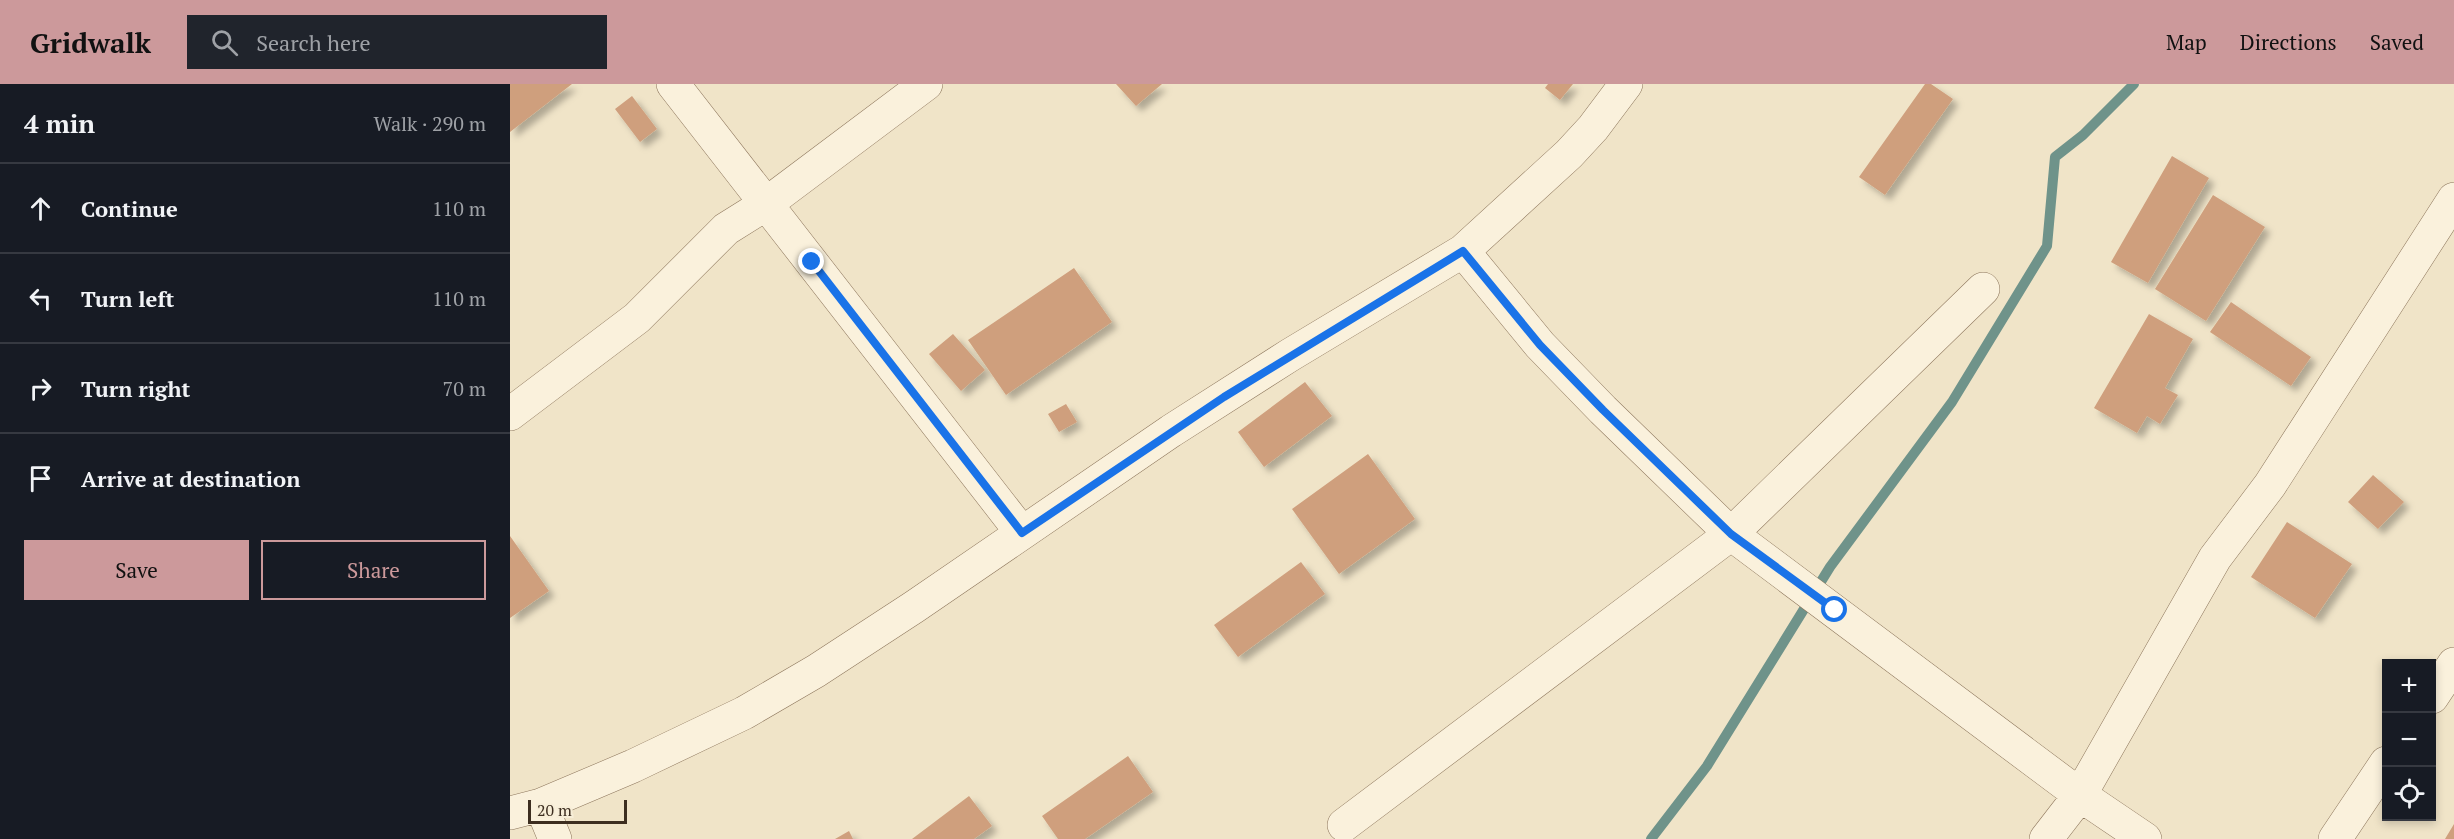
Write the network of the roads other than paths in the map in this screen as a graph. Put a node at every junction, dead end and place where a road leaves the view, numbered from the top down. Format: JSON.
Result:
{"nodes":[{"id":1,"x":673,"y":84,"type":"edge"},
{"id":2,"x":926,"y":84,"type":"edge"},
{"id":3,"x":1626,"y":84,"type":"edge"},
{"id":4,"x":2454,"y":199,"type":"edge"},
{"id":5,"x":766,"y":204,"type":"junction"},
{"id":6,"x":1463,"y":251,"type":"junction"},
{"id":7,"x":1983,"y":289,"type":"dead end"},
{"id":8,"x":510,"y":414,"type":"edge"},
{"id":9,"x":1022,"y":533,"type":"junction"},
{"id":10,"x":1731,"y":534,"type":"junction"},
{"id":11,"x":2454,"y":664,"type":"edge"},
{"id":12,"x":2436,"y":691,"type":"edge"},
{"id":13,"x":2383,"y":767,"type":"edge"},
{"id":14,"x":2080,"y":795,"type":"junction"},
{"id":15,"x":525,"y":809,"type":"edge"},
{"id":16,"x":1344,"y":825,"type":"dead end"},
{"id":17,"x":555,"y":839,"type":"edge"},
{"id":18,"x":2046,"y":839,"type":"edge"},
{"id":19,"x":2145,"y":839,"type":"edge"},
{"id":20,"x":2335,"y":839,"type":"edge"}],
"edges":[{"from":1,"to":5,"type":"street"},
{"from":2,"to":5,"type":"street"},
{"from":3,"to":6,"type":"street"},
{"from":4,"to":14,"type":"street"},
{"from":5,"to":8,"type":"street"},
{"from":5,"to":9,"type":"street"},
{"from":6,"to":9,"type":"street"},
{"from":6,"to":10,"type":"street"},
{"from":7,"to":10,"type":"street"},
{"from":9,"to":15,"type":"street"},
{"from":10,"to":14,"type":"street"},
{"from":10,"to":16,"type":"street"},
{"from":11,"to":12,"type":"street"},
{"from":13,"to":20,"type":"street"},
{"from":14,"to":18,"type":"street"},
{"from":14,"to":19,"type":"street"},
{"from":15,"to":17,"type":"street"}]}
